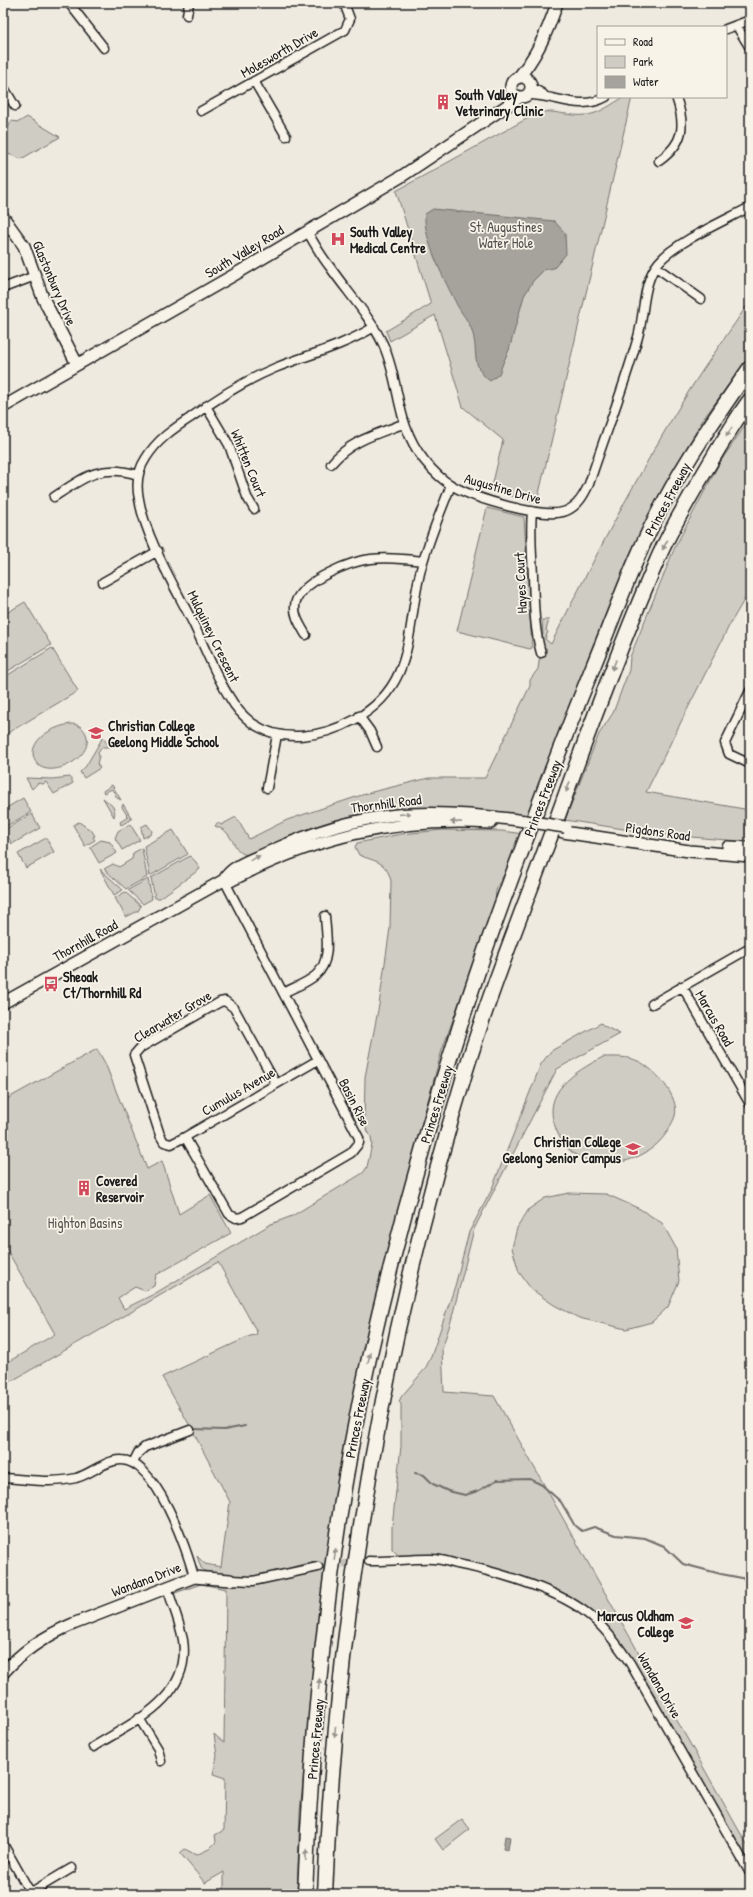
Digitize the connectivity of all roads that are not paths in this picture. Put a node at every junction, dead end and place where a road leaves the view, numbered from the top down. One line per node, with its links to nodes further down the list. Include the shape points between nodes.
1 (69, 3): 9 (street)
2 (189, 3): 5 (street)
3 (344, 3): 11 (street, Molesworth Drive, via 350,19 345,30)
4 (557, 3): 10 (street, South Valley Road, via 543,42)
5 (187, 15)
6 (743, 22): 7 (street); 8 (street)
7 (727, 29)
8 (750, 47)
9 (104, 48)
10 (534, 57): 13 (street, South Valley Road); 13 (street, South Valley Road, via 513,82)
11 (254, 81): 17 (street, Molesworth Drive); 18 (street)
12 (3, 86): 16 (street)
13 (524, 90): 14 (street, via 578,104 588,104); 22 (street, South Valley Road, via 507,102 497,114 402,176)
14 (603, 98)
15 (676, 98): 19 (street, via 682,119 682,132 680,139)
16 (15, 106)
17 (201, 112)
18 (286, 136)
19 (659, 161)
20 (750, 207): 23 (street, Augustine Drive, via 684,243 665,256)
21 (3, 217): 24 (street, Glastonbury Drive, via 24,246)
22 (307, 231): 27 (street, Augustine Drive); 28 (street, South Valley Road)
23 (656, 267): 26 (street); 39 (street, Augustine Drive, via 649,280 638,336 585,494 577,504 566,511 548,514)
24 (35, 276): 25 (street); 28 (street, Glastonbury Drive, via 52,319)
25 (3, 288)
26 (701, 299)
27 (374, 327): 31 (street, Mulquiney Crescent, via 342,344 255,377); 33 (street, Augustine Drive, via 389,359)
28 (77, 364): 32 (street, South Valley Road)
29 (750, 368): 82 (highway, Princes Freeway, one-way to 29, via 314,1734 339,1523 368,1361 389,1271 426,1137 474,981 501,905 546,784 641,549 686,463)
30 (750, 400): 83 (highway, Princes Freeway, one-way to 83, via 703,474 661,553 626,636 495,983 447,1132 420,1231 389,1368 361,1524 338,1700 327,1832)
31 (206, 406): 35 (street, Mulquiney Crescent, via 153,447); 38 (street, Whitten Court, via 229,445 247,497)
32 (3, 407)
33 (403, 424): 34 (street, via 353,444 339,454); 36 (street, Augustine Drive, via 423,459)
34 (331, 464)
35 (138, 475): 37 (street, via 110,470 96,473); 40 (street, Mulquiney Crescent, via 141,510)
36 (451, 485): 39 (street, Augustine Drive, via 462,491); 41 (street, Mulquiney Crescent)
37 (54, 497)
38 (254, 509)
39 (532, 511): 44 (street, Hayes Court, via 530,528 534,595)
40 (158, 551): 42 (street); 47 (street, Mulquiney Crescent, via 230,699 251,722)
41 (423, 561): 43 (street, via 371,559 353,563 323,576 306,589 296,601 298,622); 46 (street, Mulquiney Crescent, via 407,654 400,671 379,700)
42 (103, 582)
43 (306, 635)
44 (541, 653)
45 (750, 691): 49 (street, via 725,743 729,754)
46 (359, 716): 47 (street, Mulquiney Crescent, via 320,733); 48 (street)
47 (276, 735): 50 (street)
48 (377, 747)
49 (750, 764)
50 (267, 788)
51 (564, 829): 52 (street, Pigdons Road); 53 (street, Pigdons Road, via 689,850); 54 (street, Thornhill Road, via 474,822 439,822 372,829 291,852 230,881)
52 (750, 848)
53 (750, 856)
54 (224, 880): 58 (street, Basin Rise); 59 (street, Thornhill Road)
55 (325, 916): 58 (street, via 327,951 324,963 315,976)
56 (750, 948): 57 (street)
57 (682, 986): 60 (street); 63 (street, Marcus Road)
58 (283, 994): 61 (street, Basin Rise)
59 (3, 1003)
60 (652, 1004)
61 (318, 1060): 62 (street, Cumulus Avenue); 64 (street, Basin Rise, via 359,1138 357,1147 351,1153 242,1217 236,1218 228,1214)
62 (276, 1084): 64 (street, Cumulus Avenue); 65 (street, Clearwater Grove, via 231,1004 225,1001 140,1048 134,1055 160,1135 164,1142)
63 (750, 1104)
64 (185, 1137): 65 (street, Cumulus Avenue)
65 (171, 1144)
66 (190, 1430): 67 (street, via 145,1447 138,1453)
67 (133, 1464): 68 (street, via 122,1460 113,1461 84,1475 62,1481); 71 (street, via 144,1473 171,1512)
68 (3, 1478)
69 (369, 1561): 80 (street, Wandana Drive, via 433,1559 482,1569 556,1595 596,1620 613,1638 630,1663)
70 (318, 1567): 72 (street, Wandana Drive, via 253,1581)
71 (194, 1577): 72 (street, Wandana Drive); 73 (street, Wandana Drive)
72 (230, 1580)
73 (167, 1587): 74 (street, Wandana Drive, via 57,1631 14,1660); 75 (street, via 183,1638 181,1670 176,1684 167,1696)
74 (3, 1672)
75 (139, 1718): 76 (street); 77 (street, via 158,1749)
76 (93, 1747)
77 (161, 1761)
78 (3, 1844): 81 (street)
79 (72, 1868): 81 (street)
80 (750, 1873)
81 (29, 1893)
82 (305, 1894)
83 (325, 1894)

